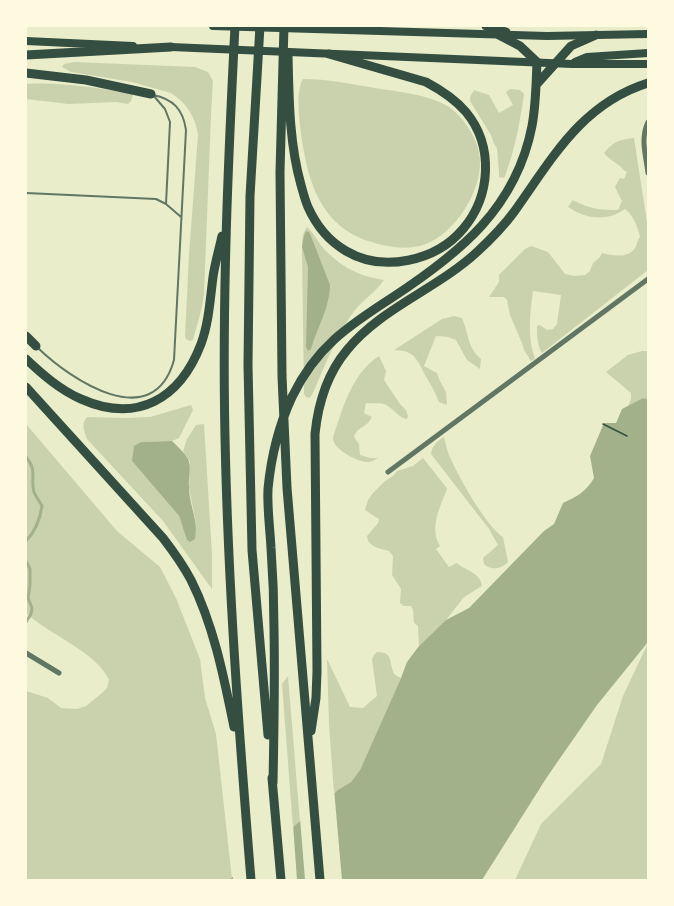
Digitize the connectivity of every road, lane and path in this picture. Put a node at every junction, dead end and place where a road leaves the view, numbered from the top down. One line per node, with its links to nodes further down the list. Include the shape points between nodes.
1 (213, 26): 7 (main road)
2 (235, 26): 28 (highway)
3 (261, 26): 41 (highway, via 250,196 248,365 252,550)
4 (286, 26): 13 (highway, via 291,142 305,200 314,219 333,241 371,260 410,261 438,249 471,219 484,186 486,160 473,122 453,99 426,82); 39 (highway, via 280,172 282,376 287,488)
5 (486, 26): 8 (highway)
6 (648, 34): 9 (main road)
7 (499, 35): 8 (main road); 15 (highway, via 520,46)
8 (514, 35): 9 (main road)
9 (596, 35): 16 (highway, via 577,43)
10 (26, 41): 11 (main road)
11 (171, 47): 13 (main road); 14 (highway)
12 (648, 53): 17 (main road, via 587,57)
13 (329, 54): 15 (main road)
14 (26, 55)
15 (537, 62): 16 (main road); 21 (highway)
16 (555, 63): 17 (main road); 21 (highway)
17 (572, 64): 18 (main road)
18 (648, 64)
19 (26, 73): 22 (highway, via 86,80)
20 (648, 83): 39 (highway, via 612,99 582,122 497,232 455,270 357,338 332,373 319,407 315,434 318,671)
21 (536, 85): 41 (highway, via 526,147 496,208 449,257 340,333 308,368 282,421 268,490 274,628)
22 (151, 94): 26 (lane, via 159,100 170,122); 27 (lane, via 171,102 184,117)
23 (648, 122): 24 (street, via 643,143)
24 (648, 173)
25 (26, 193): 26 (lane, via 156,200)
26 (166, 204): 27 (lane)
27 (181, 217): 31 (lane, via 174,360 156,389 128,398 108,394 65,372)
28 (226, 217): 32 (highway, via 201,343 185,375 161,398 123,410 95,405 66,391); 40 (highway, via 225,438)
29 (648, 279): 36 (street)
30 (26, 336): 31 (highway)
31 (36, 346)
32 (26, 360)
33 (26, 387): 40 (highway, via 163,537 185,570 220,661)
34 (603, 424): 35 (path)
35 (627, 436)
36 (388, 472)
37 (26, 653): 38 (street)
38 (59, 672)
39 (309, 745): 44 (highway)
40 (241, 759): 42 (highway)
41 (273, 783): 43 (highway)
42 (251, 880)
43 (281, 880)
44 (320, 880)

